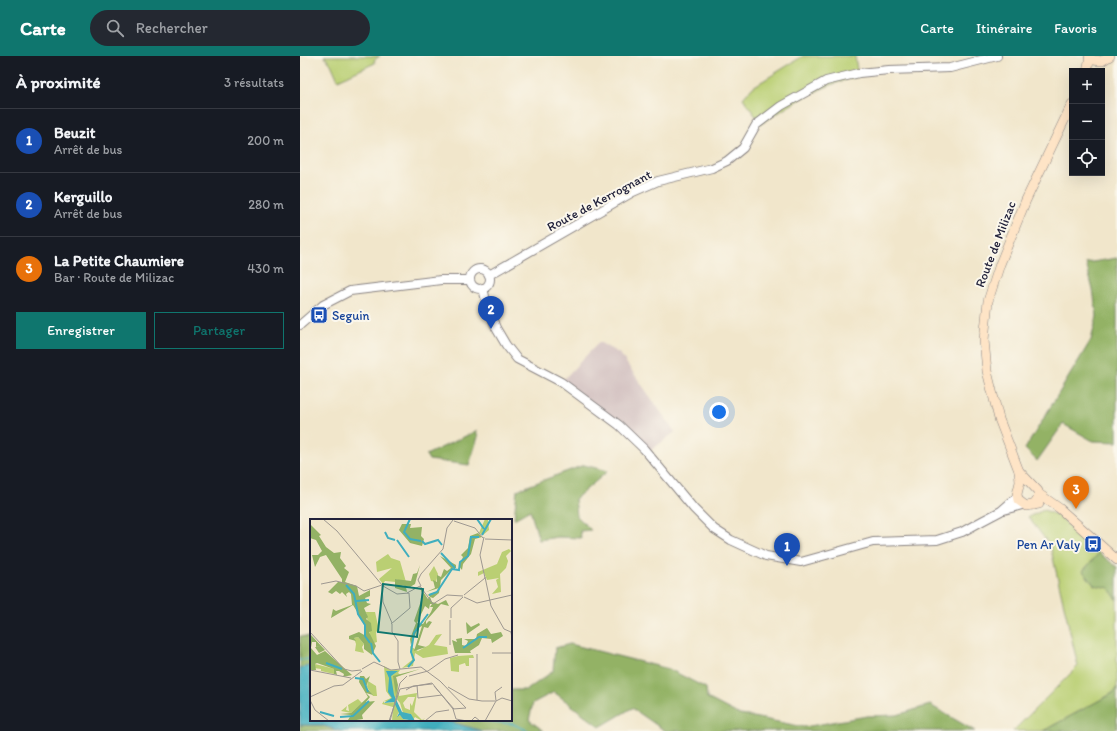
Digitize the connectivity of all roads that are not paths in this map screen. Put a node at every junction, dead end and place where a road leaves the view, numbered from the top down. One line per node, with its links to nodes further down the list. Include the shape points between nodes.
1 (997, 56): 8 (street, Route de Kerrognant, via 950,68 889,70 837,77 826,81 781,106 756,124 743,148 727,161 712,168 658,181 634,192)
2 (1110, 56): 4 (main road, via 1107,60)
3 (1090, 57): 4 (main road); 5 (main road)
4 (1100, 61): 6 (main road)
5 (1088, 68)
6 (1094, 68)
7 (1069, 110): 12 (main road, Route de Milizac, via 1026,200 988,301 984,340 987,371 999,419)
8 (489, 275): 9 (street, via 486,271 477,269 470,275); 10 (street, via 489,283)
9 (470, 280): 10 (street, via 476,288); 11 (street, via 441,280 350,291 323,305)
10 (483, 288): 15 (street, via 496,328 517,359 561,382 619,424 714,529 766,556 801,562 873,542 937,540 962,532 1001,511)
11 (300, 325)
12 (1020, 471): 13 (main road, Route de Milizac); 15 (main road, Route de Milizac)
13 (1032, 485): 14 (main road, Route de Milizac); 15 (main road, via 1025,485)
14 (1039, 494): 16 (main road); 17 (main road)
15 (1019, 497): 16 (main road)
16 (1034, 505): 17 (main road)
17 (1059, 508): 18 (main road)
18 (1117, 560)

